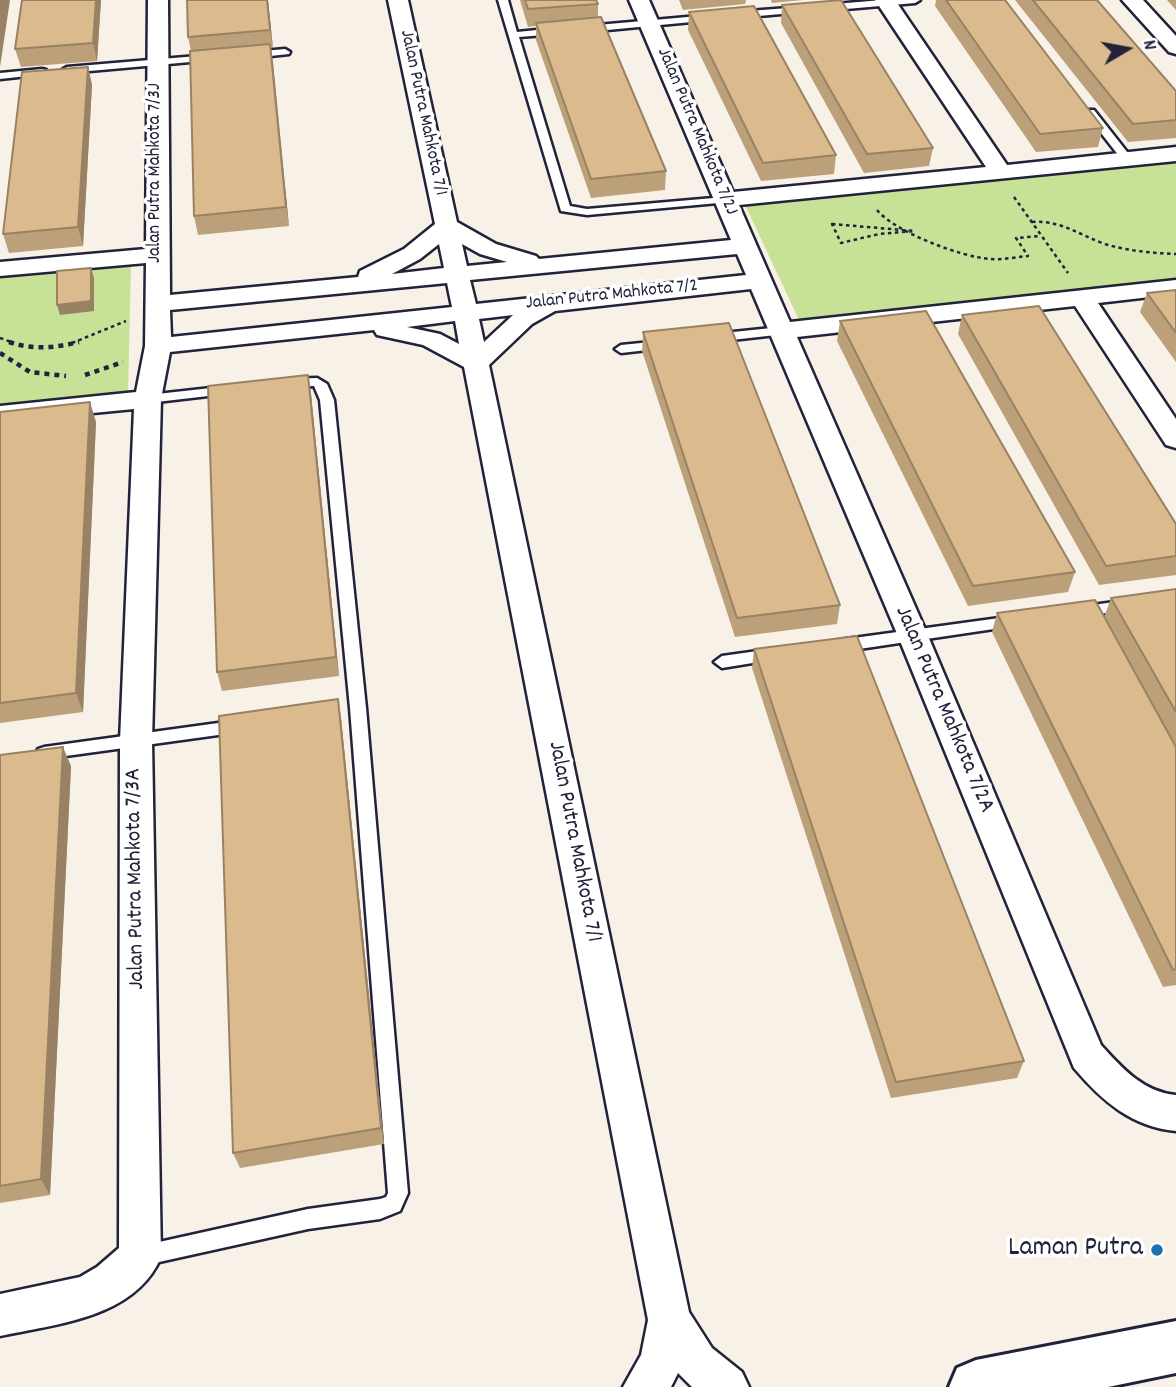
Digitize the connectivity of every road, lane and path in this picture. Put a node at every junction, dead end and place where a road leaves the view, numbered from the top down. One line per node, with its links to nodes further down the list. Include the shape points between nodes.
1 (158, 0): 18 (street, Jalan Putra Mahkota 7/3J)
2 (398, 0): 28 (street, Jalan Putra Mahkota 7/1)
3 (503, 0): 13 (lane)
4 (639, 0): 10 (street, Jalan Putra Mahkota 7/2J)
5 (915, 0): 7 (lane)
6 (1132, 0): 14 (street)
7 (886, 1): 8 (lane); 23 (street)
8 (728, 16)
9 (715, 17): 10 (lane)
10 (649, 23): 11 (lane); 25 (street, Jalan Putra Mahkota 7/2J)
11 (581, 29)
12 (568, 30): 13 (lane)
13 (513, 35): 25 (lane, via 565,209 587,212)
14 (1176, 48)
15 (285, 52): 16 (lane)
16 (246, 55)
17 (220, 57): 18 (lane)
18 (156, 63): 19 (lane); 32 (street, Jalan Putra Mahkota 7/3J)
19 (0, 76)
20 (1085, 106): 22 (lane)
21 (1176, 154): 22 (street)
22 (1127, 159): 23 (street)
23 (1000, 171): 25 (street)
24 (1011, 192): 27 (path)
25 (725, 200): 34 (street, Jalan Putra Mahkota 7/2J)
26 (871, 202): 29 (path, via 885,220)
27 (1032, 222): 30 (path); 31 (path, via 1054,221 1123,249)
28 (447, 226): 33 (street, Jalan Putra Mahkota 7/2, via 504,255); 36 (street, Jalan Putra Mahkota 7/1); 37 (street, Jalan Putra Mahkota 7/1, via 388,268)
29 (915, 231): 29 (path, via 841,243 832,224); 30 (path, via 954,252 991,259 1027,256 1016,238)
30 (1041, 236): 39 (path)
31 (1176, 254)
32 (156, 255): 35 (street); 41 (street, Jalan Putra Mahkota 7/3J)
33 (555, 264): 34 (street, Jalan Putra Mahkota 7/2); 36 (street, Jalan Putra Mahkota 7/2)
34 (753, 264): 40 (street, Jalan Putra Mahkota 7/2); 44 (street, Jalan Putra Mahkota 7/2A)
35 (0, 269)
36 (457, 275): 37 (street, Jalan Putra Mahkota 7/2); 42 (street, Jalan Putra Mahkota 7/1)
37 (344, 286): 41 (street, Jalan Putra Mahkota 7/2)
38 (1176, 287): 39 (street)
39 (1077, 288): 44 (street); 58 (street)
40 (570, 299): 42 (street, Jalan Putra Mahkota 7/2); 51 (street, via 532,313)
41 (158, 304): 45 (path, via 88,340 60,347 14,344); 48 (street, Jalan Putra Mahkota 7/3J)
42 (465, 312): 43 (street, Jalan Putra Mahkota 7/2); 51 (street, Jalan Putra Mahkota 7/1)
43 (346, 325): 48 (street); 51 (street, via 432,340)
44 (781, 331): 46 (lane); 62 (street, Jalan Putra Mahkota 7/2A)
45 (0, 338)
46 (701, 340)
47 (675, 343): 49 (lane)
48 (158, 346): 53 (path); 56 (street, Jalan Putra Mahkota 7/3A)
49 (621, 349)
50 (0, 353): 52 (path, via 32,374)
51 (476, 363): 72 (street, Jalan Putra Mahkota 7/1)
52 (69, 376)
53 (82, 376)
54 (269, 386): 70 (lane, via 317,382 327,400 351,709 398,1193 393,1204 380,1209 308,1219)
55 (242, 388): 56 (lane)
56 (148, 399): 57 (street); 67 (street, Jalan Putra Mahkota 7/3A)
57 (0, 414)
58 (1176, 439)
59 (1148, 602): 60 (lane)
60 (1065, 614)
61 (1024, 620): 62 (lane)
62 (913, 636): 63 (lane); 69 (street, Jalan Putra Mahkota 7/2A, via 1087,1055 1107,1080 1132,1099 1162,1113)
63 (818, 649)
64 (790, 652): 65 (lane)
65 (722, 662)
66 (253, 724): 67 (lane)
67 (136, 741): 68 (lane); 70 (street, Jalan Putra Mahkota 7/3A)
68 (27, 755)
69 (1176, 1113)
70 (140, 1256): 71 (street, via 112,1282 86,1297)
71 (0, 1315)
72 (669, 1321): 74 (street, Jalan Putra Mahkota 7/1, via 661,1363); 75 (street, Jalan Putra Mahkota 7/1, via 697,1363)
73 (1176, 1347): 76 (street)
74 (645, 1387)
75 (727, 1387)
76 (976, 1387)

